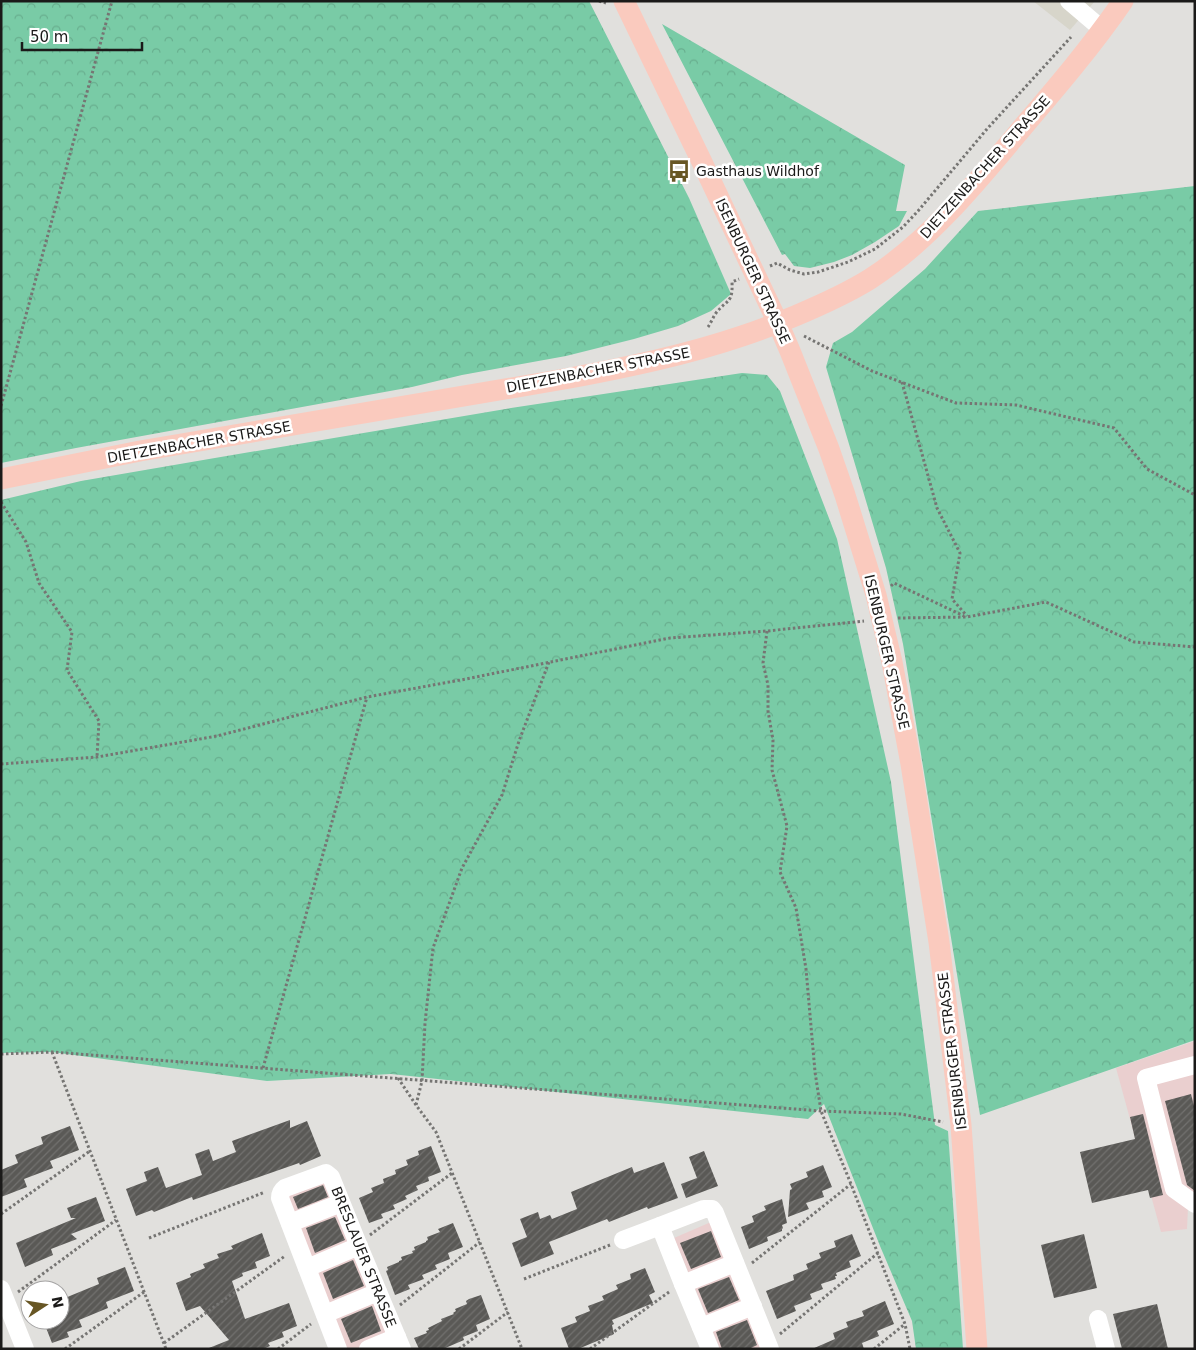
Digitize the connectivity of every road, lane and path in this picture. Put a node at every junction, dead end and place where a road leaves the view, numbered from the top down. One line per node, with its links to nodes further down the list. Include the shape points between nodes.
1 (112, 1): 11 (path)
2 (624, 1): 6 (main road, ISENBURGER STRASSE)
3 (1069, 1): 5 (street)
4 (1123, 1): 5 (main road, DIETZENBACHER STRASSE)
5 (1096, 24): 6 (path, via 987,129 903,228 875,249 818,272 804,274 776,264); 7 (main road, DIETZENBACHER STRASSE, via 987,168 908,251 848,292)
6 (754, 273): 7 (main road, ISENBURGER STRASSE); 9 (path, via 732,282 730,300 715,314)
7 (778, 323): 9 (main road, DIETZENBACHER STRASSE); 15 (main road, ISENBURGER STRASSE, via 829,448)
8 (803, 336): 10 (path, via 872,371)
9 (690, 352): 12 (main road, DIETZENBACHER STRASSE, via 570,378 140,451)
10 (902, 382): 13 (path, via 956,403 1016,405 1114,428 1147,469); 16 (path, via 937,508 960,553 952,599)
11 (1, 406)
12 (1, 478)
13 (1195, 494)
14 (1, 502): 22 (path, via 26,542 40,583 72,632 67,670 99,721)
15 (876, 595): 16 (path, via 894,583); 17 (main road, ISENBURGER STRASSE)
16 (967, 617): 17 (path); 19 (path, via 1046,602 1134,642)
17 (882, 619): 18 (path); 32 (main road, ISENBURGER STRASSE, via 911,764 935,914)
18 (767, 631): 20 (path, via 670,638); 31 (path, via 763,663 773,740 772,770 787,826 780,872 796,908)
19 (1195, 647)
20 (550, 662): 21 (path); 29 (path, via 502,795 462,868 433,948)
21 (367, 697): 22 (path, via 217,736); 27 (path)
22 (97, 757): 23 (path)
23 (1, 764)
24 (52, 1052): 25 (path); 27 (path); 33 (path)
25 (1, 1054)
26 (1195, 1065): 38 (street, via 1146,1078 1174,1189)
27 (263, 1068): 28 (path)
28 (398, 1078): 29 (path); 30 (path)
29 (422, 1081): 30 (path); 31 (path)
30 (416, 1105): 34 (path, via 436,1132)
31 (821, 1111): 32 (path, via 900,1114); 35 (path)
32 (961, 1125): 79 (main road, ISENBURGER STRASSE)
33 (90, 1151): 39 (path); 40 (path)
34 (452, 1173): 45 (path); 46 (path)
35 (851, 1184): 48 (path); 50 (path)
36 (282, 1190): 37 (street, BRESLAUER STRASSE, via 326,1174 331,1177); 41 (street, via 280,1198); 43 (path, via 265,1192)
37 (342, 1203): 41 (street); 46 (street, BRESLAUER STRASSE)
38 (1195, 1204)
39 (1, 1214)
40 (116, 1220): 53 (path); 54 (path)
41 (290, 1224): 47 (street)
42 (660, 1226): 44 (street); 50 (street, via 704,1208 712,1210); 52 (street)
43 (149, 1238)
44 (623, 1240): 51 (path)
45 (480, 1242): 57 (path); 59 (path)
46 (359, 1245): 49 (street); 55 (street, BRESLAUER STRASSE)
47 (299, 1248): 49 (street); 64 (path)
48 (878, 1253): 61 (path); 66 (path)
49 (307, 1268): 58 (street)
50 (738, 1268): 52 (street); 56 (street)
51 (524, 1279)
52 (683, 1284): 63 (street); 75 (path)
53 (3, 1292): 62 (street)
54 (144, 1292): 64 (path); 68 (path)
55 (378, 1292): 58 (street); 59 (street, BRESLAUER STRASSE)
56 (753, 1306): 63 (street); 66 (street)
57 (508, 1312): 73 (path); 74 (path)
58 (325, 1314): 70 (path); 71 (street)
59 (388, 1315): 65 (street, BRESLAUER STRASSE)
60 (1098, 1319): 80 (street)
61 (905, 1324): 77 (path); 78 (path)
62 (8, 1325): 67 (street)
63 (702, 1327): 76 (street)
64 (164, 1343): 69 (path)
65 (400, 1343): 72 (street)
66 (769, 1346)
67 (25, 1349)
68 (65, 1349)
69 (166, 1349)
70 (278, 1349)
71 (338, 1349)
72 (368, 1349)
73 (459, 1349)
74 (522, 1349)
75 (590, 1349)
76 (710, 1349)
77 (874, 1349)
78 (910, 1349)
79 (977, 1349)
80 (1106, 1349)

